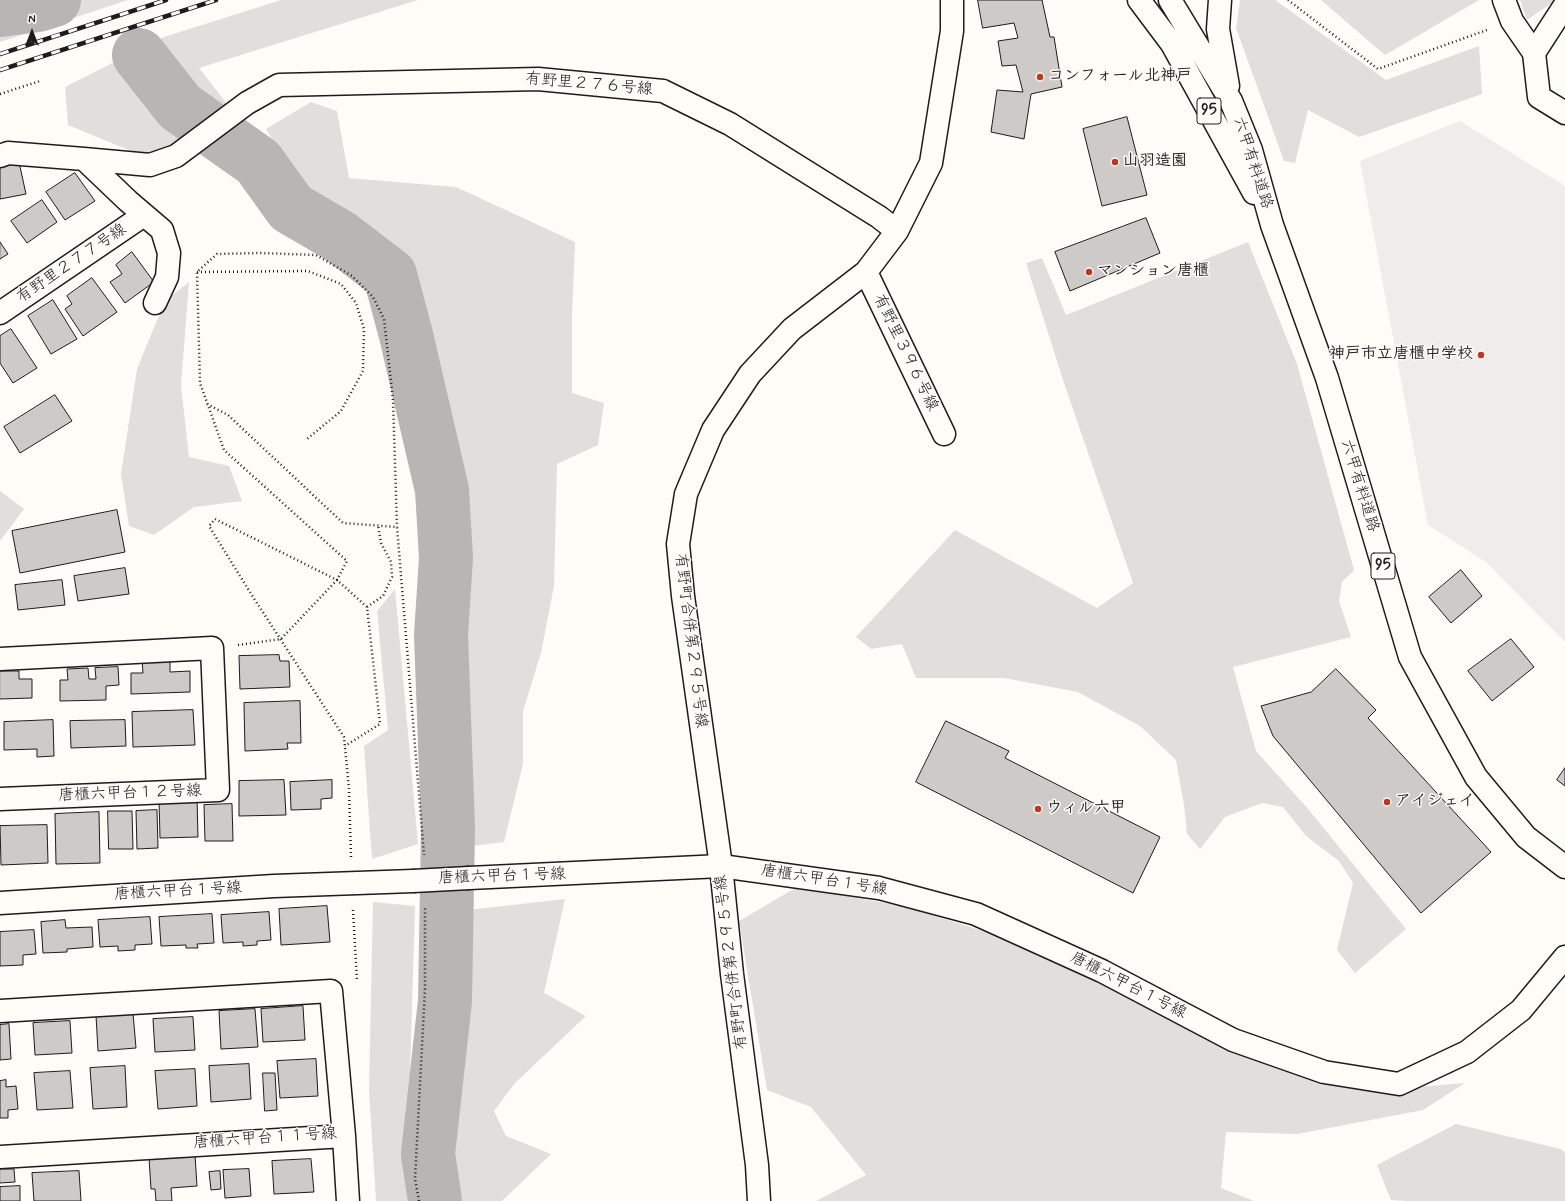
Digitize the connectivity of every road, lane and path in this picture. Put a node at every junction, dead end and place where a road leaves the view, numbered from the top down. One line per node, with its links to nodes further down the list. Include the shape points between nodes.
1 (952, 0): 18 (street, 有野町合併第２９５号線, via 952,31 931,164)
2 (1139, 0): 17 (street, 六甲有料道路 / 95, via 1172,44)
3 (1170, 0): 12 (street, 95)
4 (1220, 0): 12 (street, via 1218,29)
5 (1288, 0): 8 (path, via 1378,69)
6 (1504, 0): 9 (street, via 1512,21)
7 (1565, 4): 9 (street)
8 (1492, 28)
9 (1534, 53): 13 (street, via 1540,97)
10 (40, 81): 11 (path)
11 (0, 94)
12 (1231, 101): 17 (street, 六甲有料道路 / 95, via 1251,150)
13 (1565, 113)
14 (0, 156): 15 (street, 有野里２７６号線, via 8,153)
15 (84, 159): 16 (street); 18 (street, 有野里２７６号線, via 150,165 176,156 247,103 279,85 538,79 663,91 730,124)
16 (144, 215): 19 (street, via 162,230 169,253); 23 (street, 有野里２７７号線)
17 (1272, 225): 38 (street, 六甲有料道路 / 95, via 1327,378 1410,657 1476,776 1526,837)
18 (898, 231): 21 (street, 有野町合併第２９５号線)
19 (168, 262): 20 (path); 22 (street, via 167,277)
20 (197, 272): 24 (path, via 200,384); 26 (path, via 308,271 342,284 356,303 364,329 363,372 342,411); 28 (path, via 217,254 316,255 352,276 373,297 384,319 392,400)
21 (866, 272): 25 (street, 有野里３９６号線); 37 (street, 有野町合併第２９５号線, via 792,329 750,374 713,430 686,494 678,544)
22 (155, 303)
23 (0, 313)
24 (207, 403): 27 (path, via 228,415 343,523); 29 (path, via 224,450 347,560)
25 (944, 434)
26 (307, 439)
27 (378, 525): 28 (path); 30 (path, via 381,543 391,562 392,578 383,596)
28 (398, 527): 36 (path)
29 (337, 580): 30 (path); 31 (path); 31 (path, via 215,519 209,526)
30 (367, 607): 34 (path, via 380,724)
31 (281, 639): 32 (path); 34 (path, via 344,737)
32 (212, 648): 33 (street); 35 (street, 唐櫃六甲台１２号線, via 218,790)
33 (0, 659)
34 (345, 746): 39 (path)
35 (0, 799)
36 (424, 857)
37 (721, 866): 39 (street, 唐櫃六甲台１号線, bridge); 42 (street, 唐櫃六甲台１号線, via 879,888 976,914 1102,971 1233,1040 1324,1072 1399,1084 1467,1052 1520,1010); 48 (street, 有野町合併第２９５号線, via 757,1165)
38 (1565, 867)
39 (352, 883): 40 (street, 唐櫃六甲台１号線)
40 (0, 903)
41 (424, 904): 47 (path, via 425,988 415,1179)
42 (1565, 957)
43 (0, 1011): 44 (street, 唐櫃六甲台１１号線, via 331,991)
44 (344, 1136): 45 (street, 唐櫃六甲台１１号線); 46 (street)
45 (0, 1157)
46 (348, 1201)
47 (419, 1201)
48 (759, 1201)

